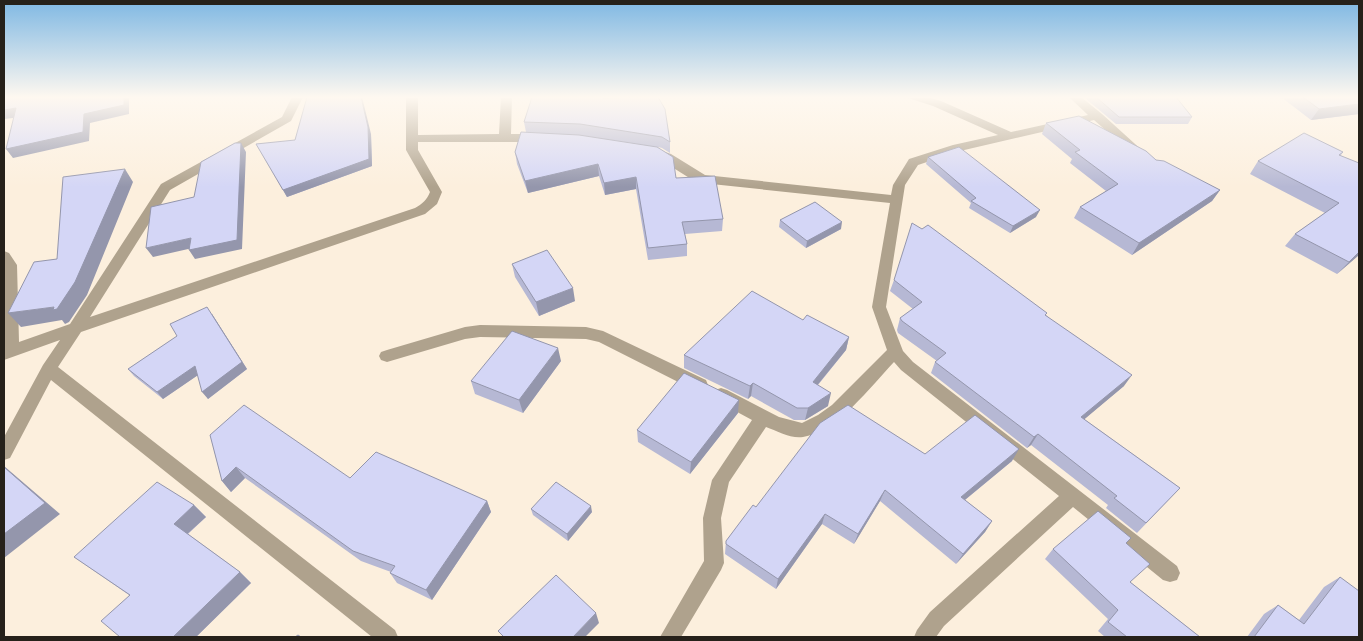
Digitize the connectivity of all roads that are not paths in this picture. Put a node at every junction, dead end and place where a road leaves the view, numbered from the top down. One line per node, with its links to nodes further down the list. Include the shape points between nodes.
1 (273, 127): 15 (street, via 165,188)
2 (411, 127): 9 (street)
3 (506, 127): 8 (street)
4 (990, 127): 7 (street)
5 (1049, 127): 7 (street)
6 (1110, 127): 12 (street)
7 (1009, 136): 13 (street, via 913,162 899,185)
8 (505, 137): 9 (street); 10 (street)
9 (411, 139): 15 (street, via 412,150 436,192 435,198 420,211)
10 (552, 139)
11 (645, 151): 13 (street, via 662,154 702,179)
12 (1148, 161)
13 (896, 200): 16 (street, via 880,312)
14 (4, 256): 17 (street, via 10,265)
15 (75, 328): 17 (street); 19 (street)
16 (893, 346): 20 (street, via 829,418 816,427 801,431); 22 (street, via 907,366)
17 (8, 353)
18 (387, 356): 20 (street, via 480,331 586,333 603,338)
19 (49, 369): 21 (street); 24 (street)
20 (764, 416): 25 (street, via 721,480 712,518 714,563)
21 (4, 453)
22 (1072, 496): 23 (street); 26 (street, via 937,619)
23 (1170, 573)
24 (388, 637)
25 (670, 637)
26 (924, 637)

